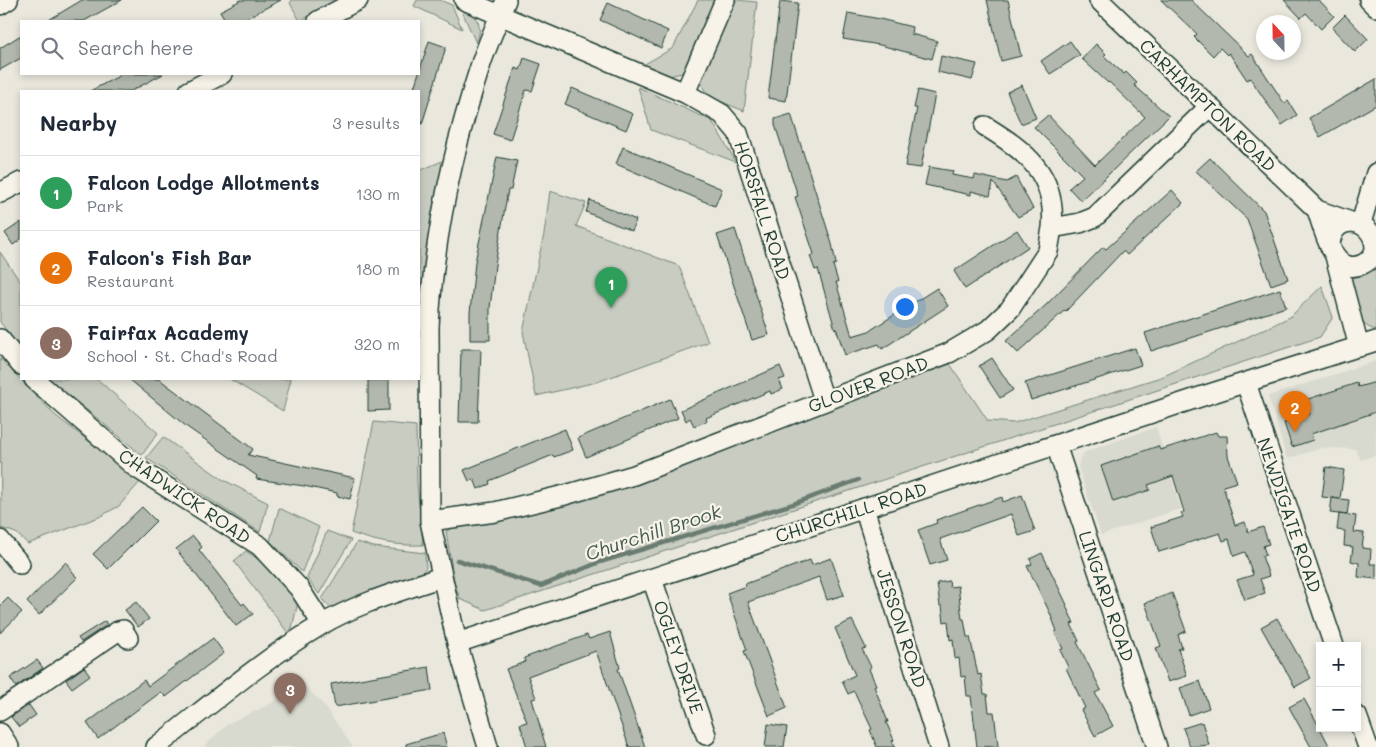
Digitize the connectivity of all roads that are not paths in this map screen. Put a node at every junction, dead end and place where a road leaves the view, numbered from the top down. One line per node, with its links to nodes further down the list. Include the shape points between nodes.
1 (8, 0): 7 (street)
2 (358, 0): 10 (street)
3 (464, 0): 8 (street)
4 (725, 0): 13 (street)
5 (1099, 0): 14 (street, CARHAMPTON ROAD)
6 (1370, 0): 9 (street)
7 (0, 5)
8 (504, 7): 13 (street, HORSFALL ROAD); 32 (street, via 480,67 456,155 432,288 429,327)
9 (1376, 7)
10 (320, 20)
11 (220, 75): 12 (street)
12 (191, 90)
13 (685, 93): 29 (street, HORSFALL ROAD, via 722,114 738,133)
14 (1210, 106): 19 (street, CARHAMPTON ROAD); 21 (street, via 1095,217)
15 (985, 126): 21 (street, GLOVER ROAD, via 1014,144 1039,168 1054,211)
16 (1376, 173): 20 (street)
17 (20, 183): 18 (street)
18 (0, 193)
19 (1316, 210): 20 (street, CARHAMPTON ROAD); 23 (street, CARHAMPTON ROAD)
20 (1356, 223): 22 (street, via 1370,229); 23 (street, via 1342,225 1335,230)
21 (1052, 228): 29 (street, GLOVER ROAD, via 1048,251 1026,287 1010,309 988,330 949,353)
22 (1375, 239): 23 (street, via 1374,251 1364,264 1348,266)
23 (1332, 251): 25 (street, CARHAMPTON ROAD)
24 (0, 339): 26 (street)
25 (1368, 344): 28 (street, CHURCHILL ROAD)
26 (20, 364)
27 (35, 380): 37 (street, CHADWICK ROAD, via 135,467 260,546 299,588)
28 (1246, 383): 30 (street, CHURCHILL ROAD); 39 (street, NEWDIGATE ROAD)
29 (824, 400): 32 (street, GLOVER ROAD, via 706,449 566,496 495,512)
30 (1056, 445): 31 (street, CHURCHILL ROAD); 49 (street, LINGARD ROAD)
31 (864, 508): 36 (street, CHURCHILL ROAD); 48 (street, JESSON ROAD)
32 (430, 521): 35 (street)
33 (0, 540): 34 (street)
34 (10, 561)
35 (441, 577): 37 (street, via 379,598); 40 (street)
36 (652, 579): 40 (street, CHURCHILL ROAD); 44 (street, OGLEY DRIVE)
37 (322, 624): 46 (street, via 268,659)
38 (128, 638): 41 (street, via 122,630 118,631)
39 (1333, 642)
40 (457, 643): 47 (street)
41 (0, 711)
42 (1361, 727): 50 (street)
43 (0, 733): 45 (street)
44 (706, 735)
45 (9, 747)
46 (156, 747)
47 (488, 747)
48 (940, 747)
49 (1157, 747)
50 (1368, 747)

